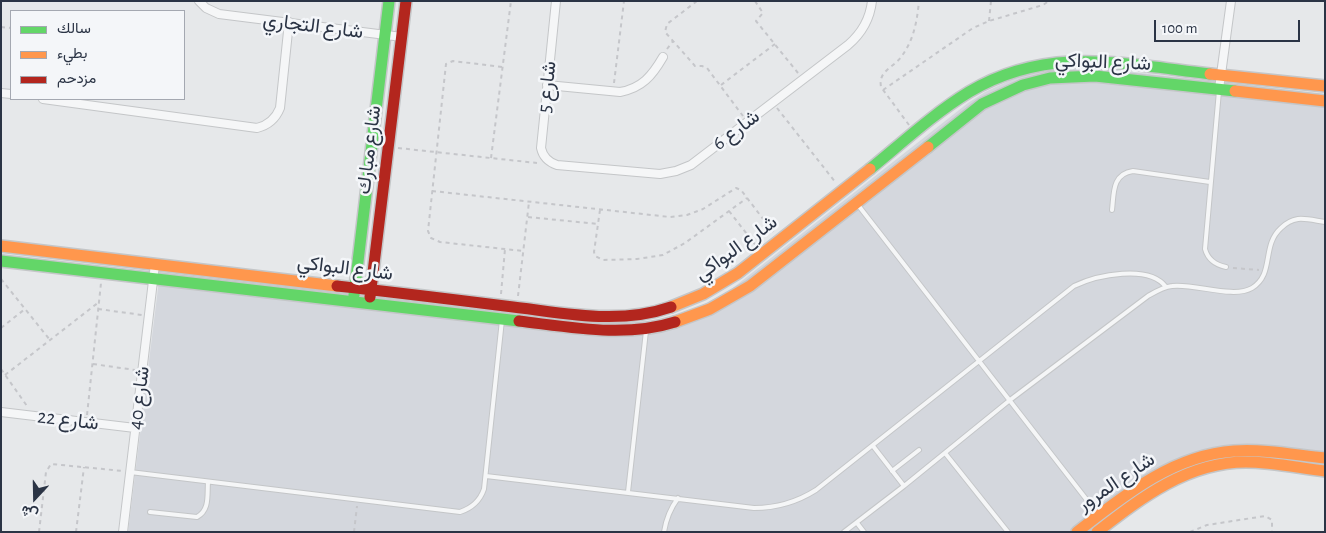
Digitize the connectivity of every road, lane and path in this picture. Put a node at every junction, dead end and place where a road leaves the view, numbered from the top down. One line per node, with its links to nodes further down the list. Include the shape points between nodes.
1 (199, 1): 15 (street, شارع التجاري, via 219,14)
2 (389, 1): 16 (street, شارع مبارك)
3 (406, 1): 17 (street, شارع مبارك)
4 (511, 1): 20 (path)
5 (556, 1): 23 (street, شارع 5)
6 (624, 1): 28 (path)
7 (697, 1): 24 (path, via 667,24 665,30 693,65 707,68)
8 (754, 1): 18 (path, via 763,13 756,21)
9 (872, 1): 22 (street, شارع 6, via 867,20 854,39)
10 (919, 1): 27 (path, via 910,42 897,63 883,73 880,80)
11 (991, 1): 14 (path)
12 (1049, 1): 14 (path)
13 (1231, 1): 21 (street)
14 (989, 21): 27 (path, via 966,32)
15 (289, 22): 16 (street, شارع التجاري); 29 (street, via 280,108 275,117 257,128)
16 (385, 35): 17 (street, شارع التجاري); 64 (street, شارع مبارك)
17 (402, 36): 34 (street, شارع مبارك)
18 (775, 44): 22 (path); 24 (path)
19 (663, 58): 28 (street, via 643,83 626,91)
20 (502, 67): 35 (path, via 453,61 446,64); 36 (path)
21 (1221, 74): 25 (street, شارع البواكي); 26 (street); 33 (street, شارع البواكي, via 1094,61 1045,63 1014,71 984,84)
22 (803, 79): 31 (street, شارع 6)
23 (547, 85): 28 (street); 38 (street, شارع 5, via 541,148 545,158)
24 (720, 86): 32 (path)
25 (1325, 86)
26 (1219, 88): 30 (street, شارع البواكي); 39 (lane); 44 (street, شارع البواكي, via 1095,76 1036,80 982,104)
27 (883, 90): 33 (path)
28 (613, 91)
29 (50, 100)
30 (1325, 101)
31 (772, 102): 32 (street, شارع 6); 40 (path)
32 (747, 122): 38 (street, شارع 6, via 690,165 668,173)
33 (915, 133): 40 (street, شارع البواكي)
34 (388, 147): 35 (path); 65 (street, شارع مبارك)
35 (436, 152): 36 (path); 41 (path)
36 (491, 158): 37 (path)
37 (538, 163)
38 (557, 165)
39 (1210, 182): 46 (lane, via 1128,171 1117,180); 58 (lane, via 1205,249 1212,262)
40 (842, 190): 51 (street, شارع البواكي)
41 (432, 191): 43 (path); 53 (path, via 428,231 434,240)
42 (747, 198): 45 (path, via 739,189 733,189 703,209 670,217); 47 (path); 51 (path)
43 (529, 202): 45 (path); 48 (path)
44 (856, 203): 76 (street, شارع البواكي, via 729,300 706,312); 78 (lane)
45 (600, 210): 50 (path)
46 (1112, 210)
47 (729, 211): 50 (path, via 678,248 646,258 597,258 594,252); 55 (path)
48 (528, 216): 50 (path); 54 (path)
49 (1325, 222): 59 (lane, via 1298,219 1284,225 1269,246)
50 (598, 224)
51 (779, 240): 55 (street, شارع البواكي)
52 (1, 246): 57 (street, شارع البواكي)
53 (505, 249): 54 (path); 69 (path)
54 (523, 252): 70 (path)
55 (762, 254): 70 (street, شارع البواكي, via 713,290 656,312 587,317)
56 (1, 261): 60 (street, شارع البواكي)
57 (155, 264): 62 (street, شارع 40); 64 (street, شارع البواكي)
58 (1226, 267): 59 (path)
59 (1266, 270): 63 (lane, via 1256,285 1240,292 1177,285)
60 (102, 273): 62 (street, شارع البواكي); 66 (path)
61 (1, 279): 71 (path)
62 (154, 279): 67 (street, شارع البواكي); 73 (street, شارع 40)
63 (1166, 287): 78 (lane, via 1146,275 1111,274 1083,281); 83 (lane, via 1148,296)
64 (354, 288): 65 (street, شارع البواكي); 67 (street, شارع مبارك)
65 (370, 290): 68 (street, شارع مبارك); 69 (street, شارع البواكي)
66 (99, 302): 72 (path); 77 (path)
67 (353, 302): 68 (street, شارع البواكي)
68 (369, 304): 74 (street, شارع البواكي)
69 (500, 305): 70 (street, شارع البواكي)
70 (517, 307)
71 (25, 309): 75 (path); 77 (path)
72 (98, 309): 73 (path); 79 (path)
73 (149, 316): 81 (street, شارع 40)
74 (502, 320): 76 (street, شارع البواكي, via 610,331); 96 (lane)
75 (1, 328)
76 (646, 329): 99 (lane)
77 (50, 340): 82 (path)
78 (980, 360): 83 (lane); 88 (lane)
79 (92, 364): 81 (path); 86 (path)
80 (1, 370): 82 (path)
81 (142, 370): 87 (street, شارع 40)
82 (5, 375): 85 (path)
83 (1010, 400): 90 (lane); 103 (lane)
84 (1, 412): 85 (street, شارع 22)
85 (34, 416): 86 (street, شارع 22)
86 (87, 422): 87 (street, شارع 22)
87 (136, 428): 95 (street, شارع 40)
88 (873, 446): 93 (lane); 100 (lane, via 816,490 787,504 754,508)
89 (918, 450): 93 (lane)
90 (945, 453): 98 (lane); 113 (lane)
91 (1325, 458): 103 (street, شارع المرور, via 1260,451 1222,452 1174,466 1150,478)
92 (84, 467): 95 (path); 106 (path, via 53,463 49,466); 107 (path)
93 (892, 471): 98 (lane)
94 (1325, 471): 105 (street, شارع المرور, via 1260,463 1213,466 1157,488)
95 (130, 472): 97 (lane); 108 (street, شارع 40)
96 (486, 476): 99 (lane); 101 (lane, via 479,500 460,512)
97 (208, 482): 101 (lane); 102 (lane, via 206,507 197,517)
98 (904, 486): 104 (lane)
99 (628, 492): 100 (lane)
100 (678, 498): 110 (lane, via 666,520)
101 (358, 499): 109 (path)
102 (150, 512)
103 (1098, 515): 105 (street); 114 (street, شارع المرور)
104 (857, 523): 111 (lane); 112 (lane)
105 (1102, 528)
106 (39, 532)
107 (76, 532)
108 (123, 532)
109 (354, 532)
110 (664, 532)
111 (844, 532)
112 (864, 532)
113 (1008, 532)
114 (1077, 532)
115 (1190, 532): 116 (path, via 1207,525 1266,516 1272,520)
116 (1272, 532)

